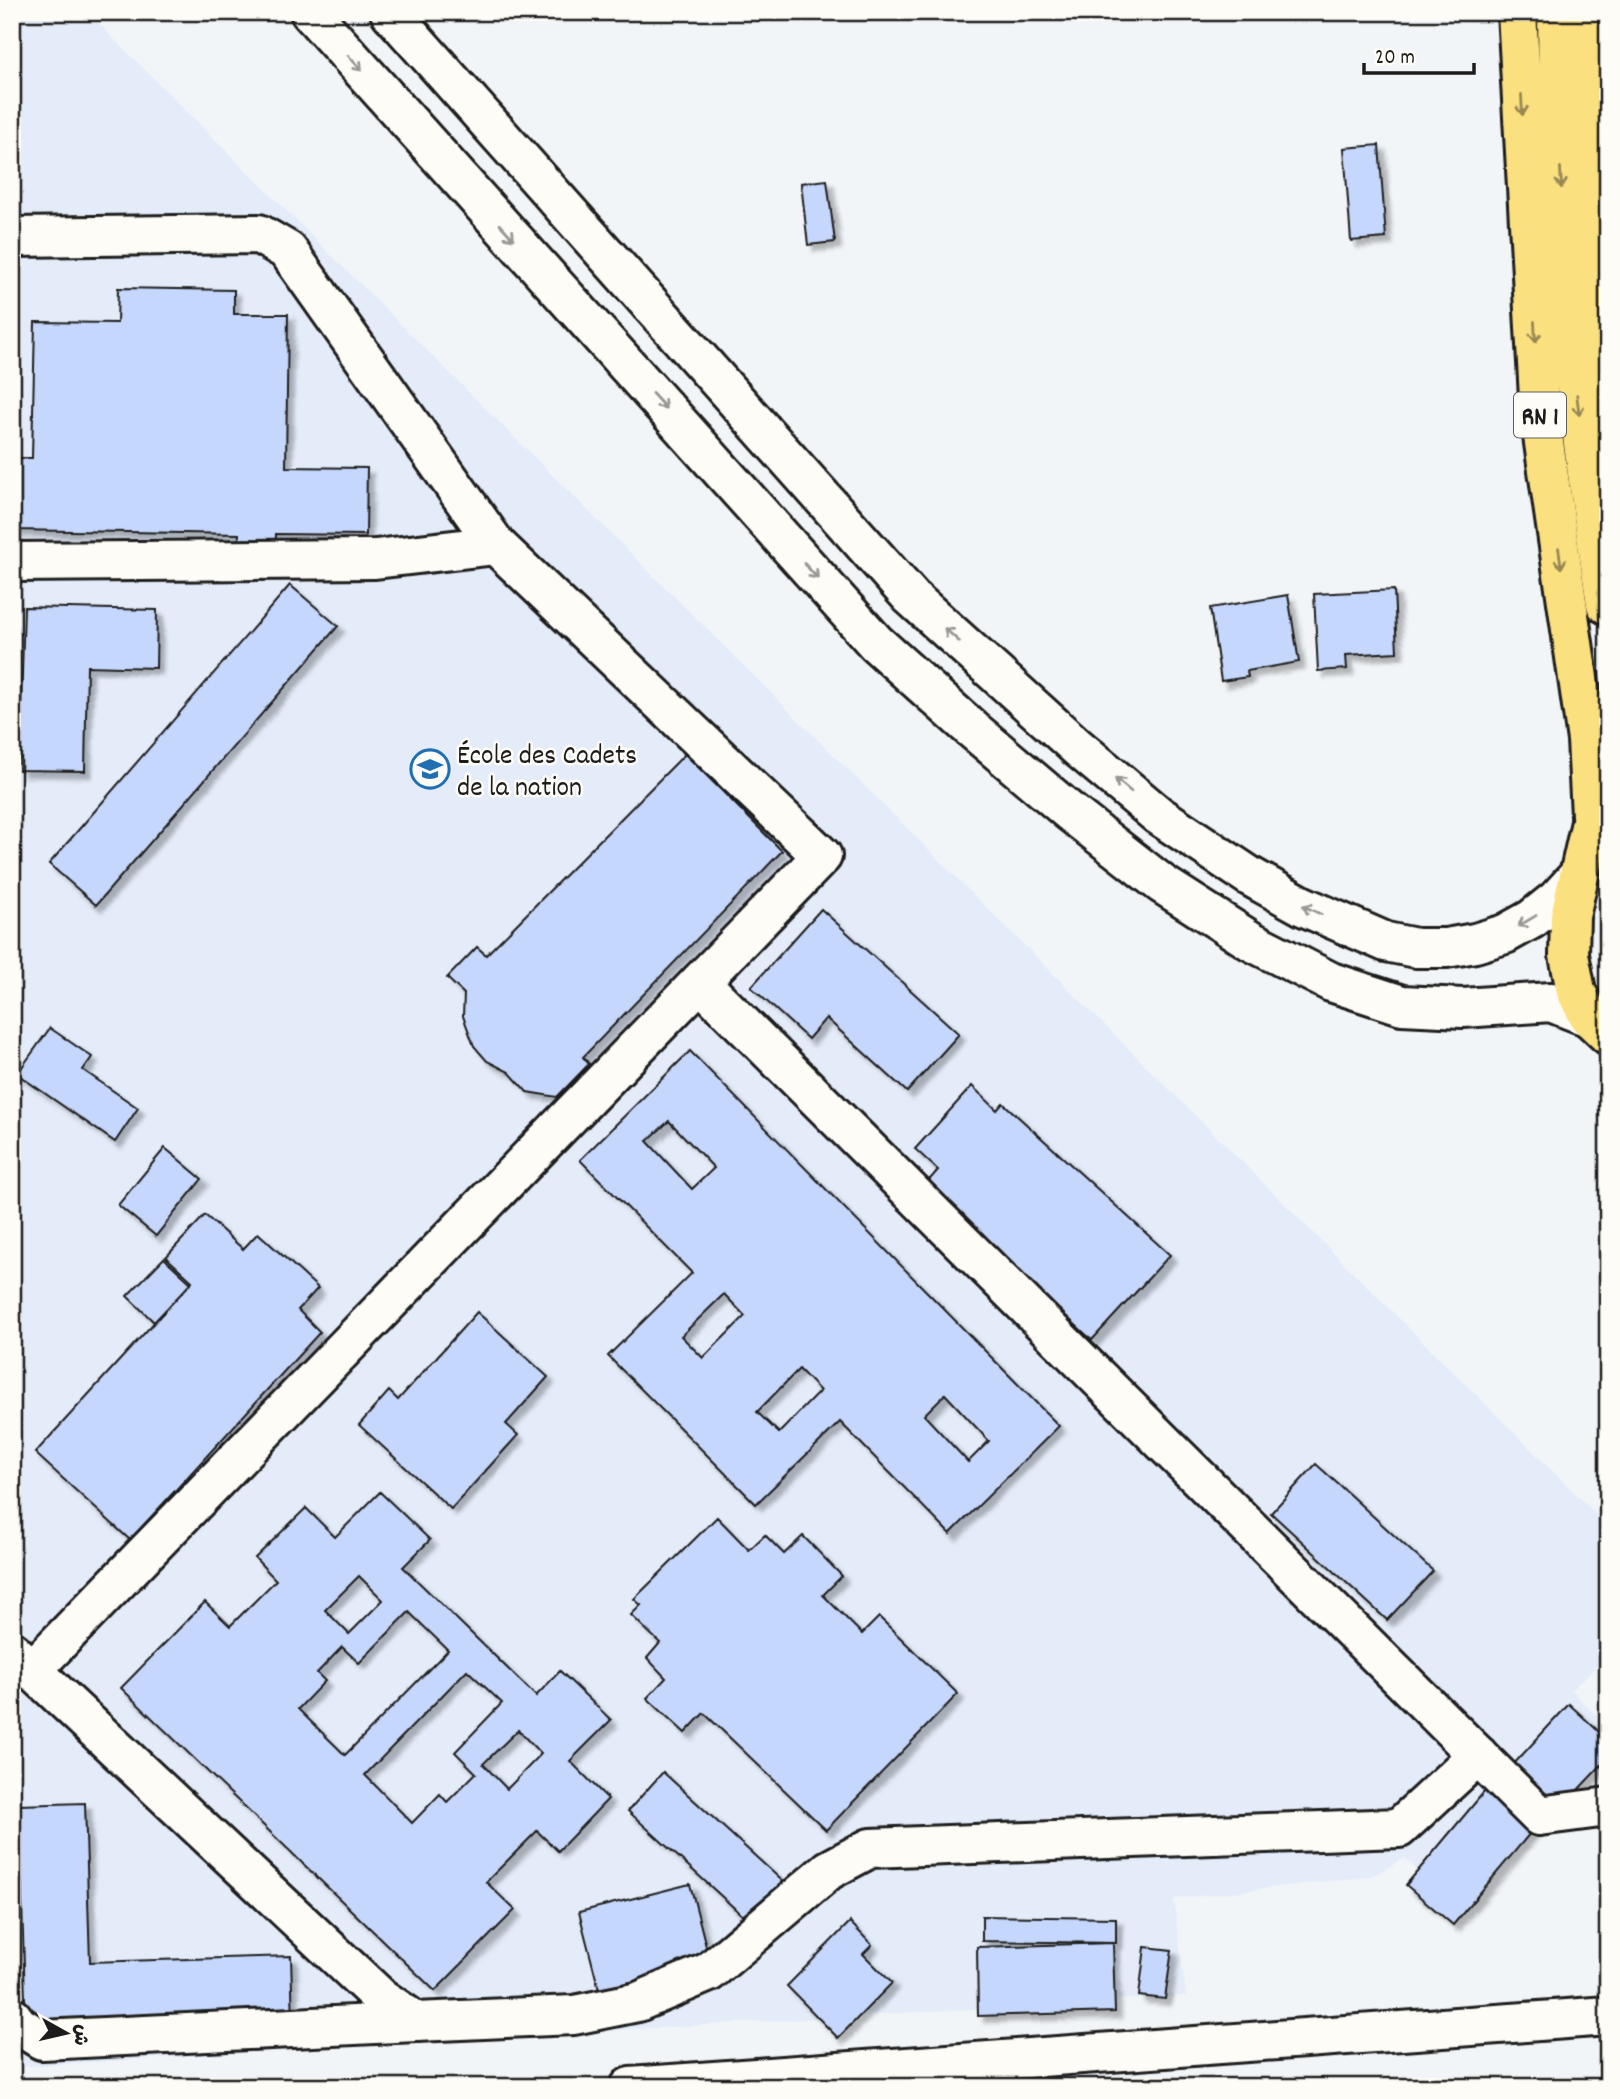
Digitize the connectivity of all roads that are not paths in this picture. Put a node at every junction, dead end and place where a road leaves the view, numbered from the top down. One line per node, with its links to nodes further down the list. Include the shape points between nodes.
1 (310, 12): 15 (street, one-way to 15, via 876,643 972,729 1162,884 1251,941 1331,982 1402,1005 1463,1009 1551,1002)
2 (390, 12): 13 (street, one-way to 2, via 1549,906 1505,934 1446,948 1416,947 1385,942 1303,906 1158,815 911,597)
3 (1517, 12): 12 (main road, RN 1, one-way to 12, via 1540,415 1587,740)
4 (1557, 12): 10 (main road, one-way to 10, via 1563,245)
5 (1589, 12): 7 (main road, via 1592,182)
6 (12, 237): 8 (street, via 258,234 288,251)
7 (1608, 403)
8 (496, 545): 9 (street, via 375,559); 14 (street, via 822,856)
9 (12, 562)
10 (1606, 604)
11 (1608, 770): 12 (main road)
12 (1591, 816): 13 (main road)
13 (1578, 876): 15 (main road, via 1569,955 1576,991)
14 (700, 982): 16 (street); 17 (street)
15 (1599, 1026)
16 (23, 1660): 21 (street, via 381,1998)
17 (1478, 1755): 18 (street, via 1539,1816); 21 (street, via 1399,1828 870,1848 830,1870 709,1972 638,2002 574,2015)
18 (1608, 1807)
19 (12, 2017): 21 (street, via 42,2040)
20 (1608, 2017): 22 (street)
21 (416, 2022)
22 (630, 2087)

